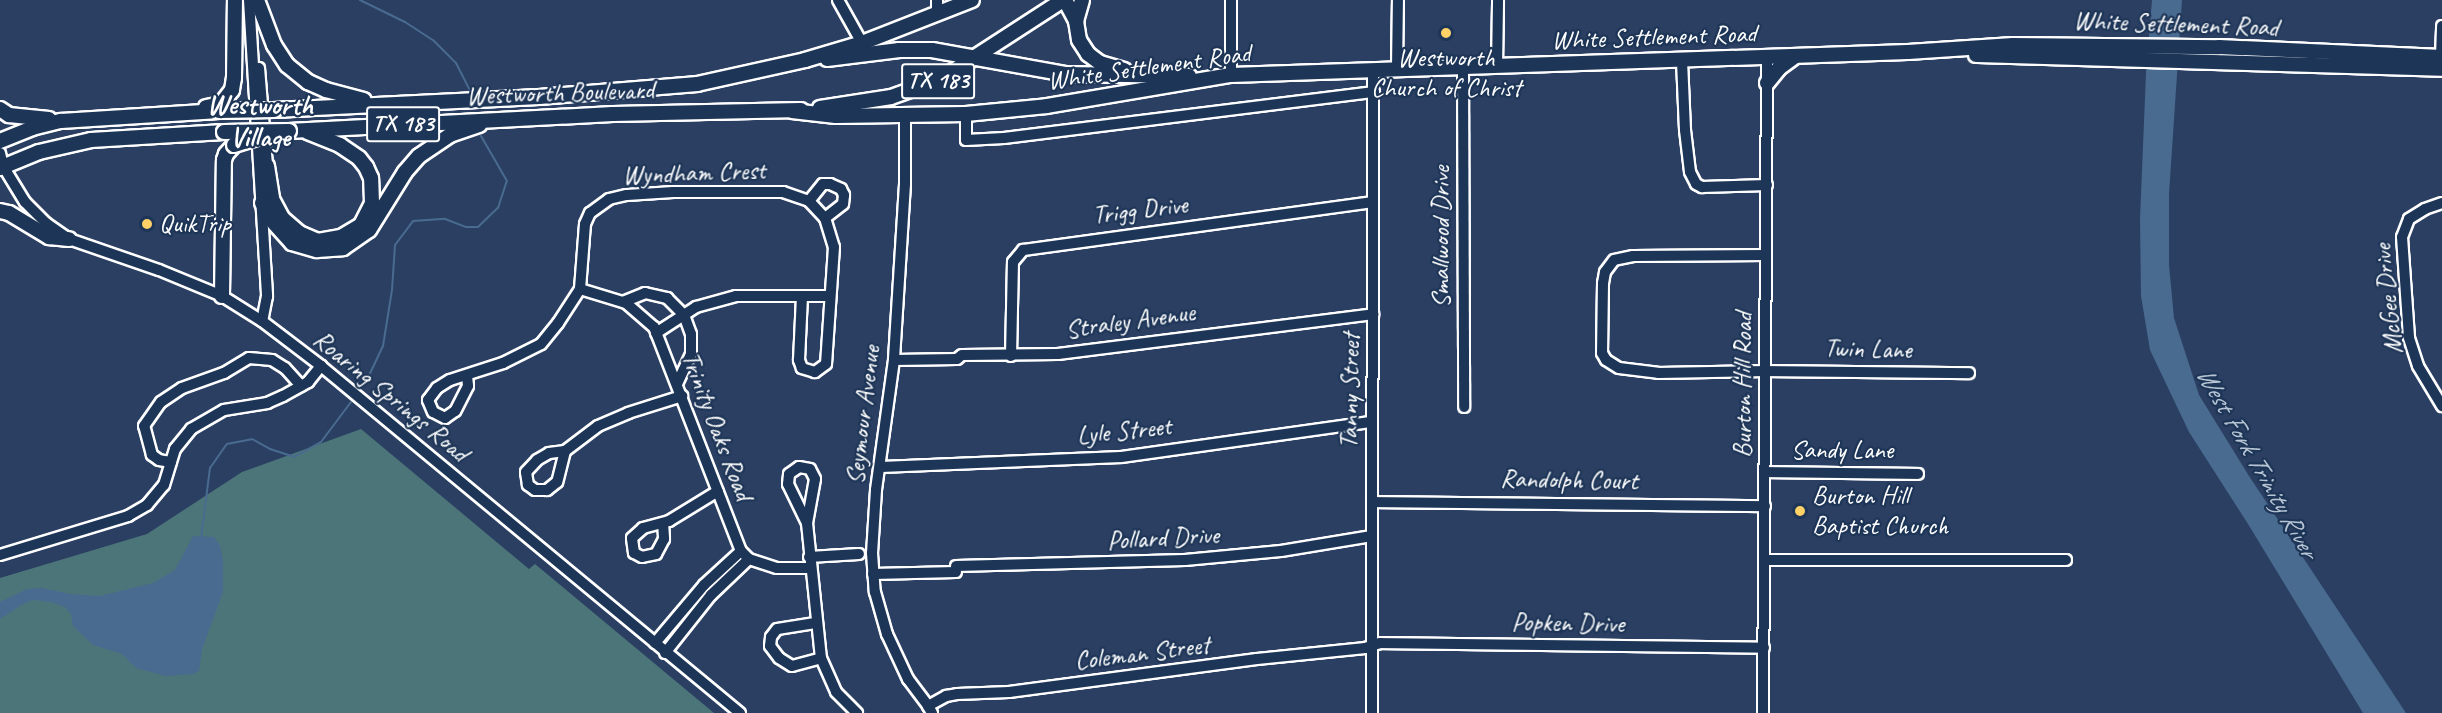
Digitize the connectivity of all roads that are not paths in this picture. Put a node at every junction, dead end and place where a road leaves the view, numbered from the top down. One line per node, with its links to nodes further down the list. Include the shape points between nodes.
1 (235, 0): 35 (main road, via 234,78 227,99 221,104)
2 (253, 0): 32 (main road, via 274,45 297,74 326,90); 47 (street); 51 (street)
3 (838, 0): 14 (street)
4 (937, 0): 11 (street)
5 (972, 0): 11 (main road, Westworth Boulevard / TX 183)
6 (1064, 0): 12 (main road); 15 (main road, Westworth Boulevard / TX 183)
7 (1082, 0): 12 (main road)
8 (1231, 0): 26 (street)
9 (1398, 0): 22 (street)
10 (1498, 0): 21 (street)
11 (937, 15): 14 (main road, Westworth Boulevard / TX 183)
12 (1076, 21): 25 (main road, via 1079,40 1088,54 1100,63)
13 (2442, 26): 20 (street)
14 (862, 43): 18 (main road, Westworth Boulevard / TX 183)
15 (977, 57): 18 (main road, via 899,50); 25 (main road, via 1065,74); 34 (main road, Westworth Boulevard / TX 183, via 941,79 891,97)
16 (1794, 57): 17 (main road, White Settlement Road); 20 (main road, White Settlement Road, via 1908,52 2115,52); 28 (main road)
17 (1767, 58): 19 (main road, White Settlement Road); 28 (street, Burton Hill Road)
18 (805, 60): 29 (main road, Westworth Boulevard / TX 183, via 712,81)
19 (1682, 61): 21 (main road, White Settlement Road); 48 (street, via 1685,130 1690,172 1696,184)
20 (2442, 61)
21 (1497, 67): 23 (main road, White Settlement Road)
22 (1396, 68): 23 (main road, White Settlement Road); 24 (main road, White Settlement Road)
23 (1463, 68): 76 (street, Smallwood Drive)
24 (1373, 70): 26 (main road, White Settlement Road); 30 (street, Tanny Street)
25 (1143, 75): 27 (main road)
26 (1231, 75): 27 (main road, White Settlement Road)
27 (1209, 78): 37 (main road, White Settlement Road, via 1047,106)
28 (1767, 83): 48 (street, Burton Hill Road)
29 (654, 89): 31 (main road, Westworth Boulevard / TX 183); 36 (main road)
30 (1374, 92): 37 (street, via 1004,138 966,140); 50 (street, Tanny Street)
31 (539, 97): 32 (main road, Westworth Boulevard / TX 183); 40 (main road)
32 (389, 104): 35 (main road, Westworth Boulevard / TX 183, bridge)
33 (0, 109): 41 (main road, via 9,116 30,119)
34 (792, 111): 36 (main road, Westworth Boulevard / TX 183); 38 (main road, White Settlement Road, via 836,116)
35 (168, 113): 39 (main road, Westworth Boulevard / TX 183)
36 (656, 113): 40 (main road, Westworth Boulevard / TX 183)
37 (966, 114): 38 (main road, White Settlement Road)
38 (905, 116): 67 (street, Seymour Avenue, via 905,184)
39 (107, 117): 41 (main road, Westworth Boulevard / TX 183); 44 (main road)
40 (540, 117): 42 (main road, Westworth Boulevard / TX 183)
41 (81, 118): 45 (main road, Westworth Boulevard / TX 183, via 32,128)
42 (492, 119): 43 (main road, Westworth Boulevard / TX 183); 51 (main road, via 450,135 419,156 405,171 369,230 343,248 317,250 292,243)
43 (296, 130): 44 (main road, Westworth Boulevard / TX 183, bridge); 47 (main road, via 340,145 366,167 371,178 372,203 361,225 341,237 318,241 299,233 282,218 272,199); 58 (main road, bridge, via 234,145 226,154)
44 (108, 138): 46 (main road, Westworth Boulevard / TX 183)
45 (0, 141)
46 (1, 162): 55 (street, Roaring Springs Road, via 25,202 46,224)
47 (267, 166)
48 (1767, 185): 56 (street, Burton Hill Road)
49 (809, 201): 54 (street, Wyndham Crest); 54 (street, via 823,184 841,189 843,204); 57 (street, Wyndham Crest, via 783,192 759,191 673,192 609,199 590,213 585,224)
50 (1372, 202): 62 (street, Tanny Street); 66 (street, Trigg Drive, via 1023,250 1013,262)
51 (262, 203): 64 (street, via 267,296)
52 (2442, 203): 75 (street, McGee Drive, via 2409,219 2402,237 2409,338 2418,366)
53 (0, 211): 55 (main road, via 49,237)
54 (825, 218): 60 (street, Wyndham Crest, via 834,247)
55 (69, 239): 58 (street, Roaring Springs Road)
56 (1766, 255): 69 (street, Burton Hill Road); 69 (street, Twin Lane, via 1633,256 1614,260 1603,283 1602,352 1606,360 1619,368 1658,373)
57 (580, 289): 61 (street, Trinity Oaks Road); 71 (street, via 541,344)
58 (222, 297): 64 (street, Roaring Springs Road)
59 (802, 297): 60 (street); 60 (street, Wyndham Crest, via 799,360 802,368 815,372 825,364); 63 (street, via 736,296 696,307)
60 (830, 297)
61 (623, 302): 63 (street, via 645,293 667,298); 65 (street, Trinity Oaks Road, via 654,327)
62 (1373, 314): 66 (street, Straley Avenue, via 1065,353); 77 (street, Tanny Street)
63 (684, 315): 65 (street); 72 (street, via 691,334 691,354)
64 (262, 321): 68 (street, Roaring Springs Road)
65 (656, 333): 72 (street, Trinity Oaks Road)
66 (1011, 356): 67 (street, Straley Avenue)
67 (894, 360): 80 (street, Seymour Avenue)
68 (321, 366): 73 (street); 98 (street, Roaring Springs Road)
69 (1766, 371): 70 (street, Twin Lane); 81 (street, Burton Hill Road)
70 (1969, 373)
71 (467, 375)
72 (678, 384): 74 (street, Trinity Oaks Road)
73 (302, 386): 79 (street, via 267,403 224,410 208,419 182,439); 79 (street, via 272,360 249,358 224,373 192,382 152,412 144,426 152,454)
74 (682, 396): 78 (street, via 608,422); 83 (street, Trinity Oaks Road)
75 (2442, 406)
76 (1464, 407)
77 (1371, 422): 80 (street, Lyle Street, via 1121,458); 84 (street, Tanny Street)
78 (566, 452)
79 (171, 462): 90 (street, via 158,494 128,516)
80 (881, 467): 96 (street, Seymour Avenue)
81 (1765, 472): 82 (street, Sandy Lane); 85 (street, Burton Hill Road)
82 (1918, 474)
83 (718, 491): 86 (street); 91 (street, Trinity Oaks Road)
84 (1372, 502): 85 (street, Randolph Court); 88 (street, Tanny Street)
85 (1765, 506): 93 (street, Burton Hill Road)
86 (663, 523)
87 (807, 523): 87 (street, via 815,479 810,469 800,466 787,479 790,493); 92 (street)
88 (1371, 536): 96 (street, Pollard Drive, via 1185,560); 99 (street, Tanny Street)
89 (859, 554): 92 (street)
90 (0, 555)
91 (745, 555): 95 (street, via 777,568); 98 (street, via 704,585); 101 (street)
92 (809, 556): 95 (street)
93 (1765, 560): 94 (street); 100 (street, Burton Hill Road)
94 (2066, 560)
95 (810, 568): 97 (street)
96 (873, 574): 103 (street, Seymour Avenue, via 887,634 908,679)
97 (815, 623): 102 (street); 102 (street, via 777,629 770,646 792,666)
98 (655, 643): 101 (street, Roaring Springs Road)
99 (1371, 646): 100 (street, Popken Drive, via 1380,643); 103 (street, Coleman Street, via 1021,691 957,694 946,696); 106 (street, Tanny Street)
100 (1764, 648): 107 (street, Burton Hill Road)
101 (665, 653): 104 (street, Roaring Springs Road)
102 (820, 658): 105 (street, via 836,692)
103 (930, 710)
104 (741, 713)
105 (857, 713)
106 (1372, 713)
107 (1763, 713)

